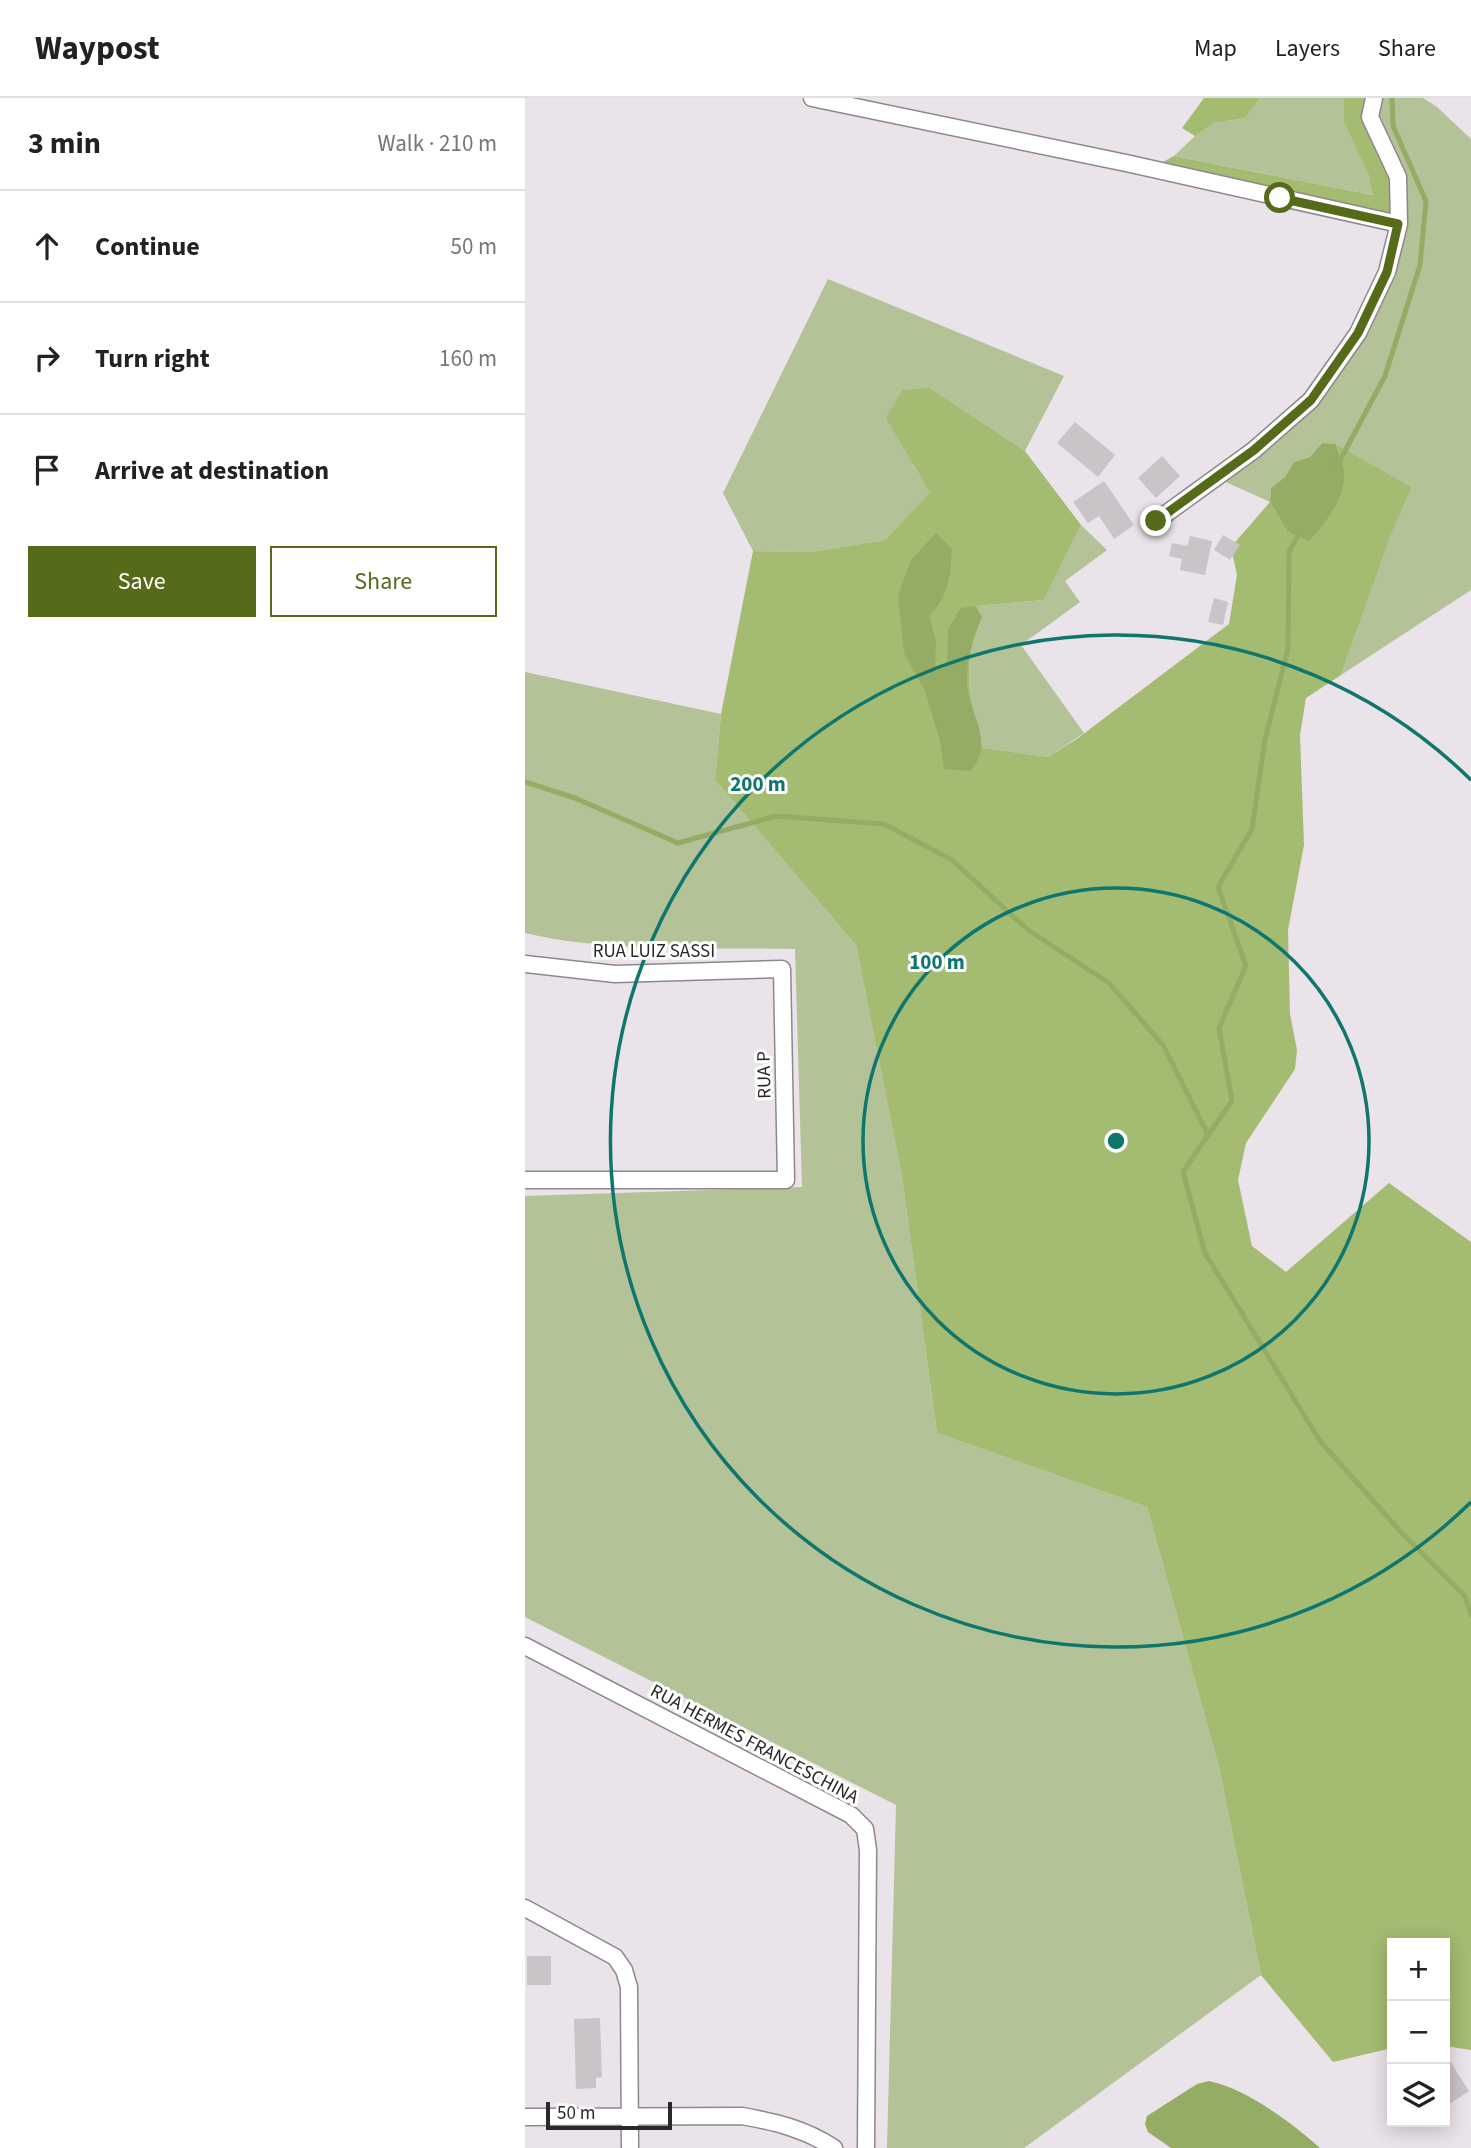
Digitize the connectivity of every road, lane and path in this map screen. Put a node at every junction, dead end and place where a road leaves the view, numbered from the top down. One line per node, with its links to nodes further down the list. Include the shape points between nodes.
1 (812, 98): 3 (street)
2 (1374, 98): 3 (street, via 1370,117 1398,177)
3 (1398, 224): 4 (street, via 1387,272 1358,333 1311,400 1254,450)
4 (1156, 521)
5 (525, 964): 6 (street, RUA LUIZ SASSI, via 615,974)
6 (782, 969): 7 (street, RUA P, via 786,1180)
7 (525, 1180)
8 (525, 1646): 14 (street, RUA HERMES FRANCESCHINA, via 851,1815 865,1829 869,1850)
9 (525, 1908): 11 (street, via 615,1957 625,1970)
10 (525, 2117): 11 (street)
11 (630, 2117): 12 (street); 13 (street, via 754,2118 815,2135)
12 (630, 2148)
13 (834, 2148)
14 (866, 2148)

